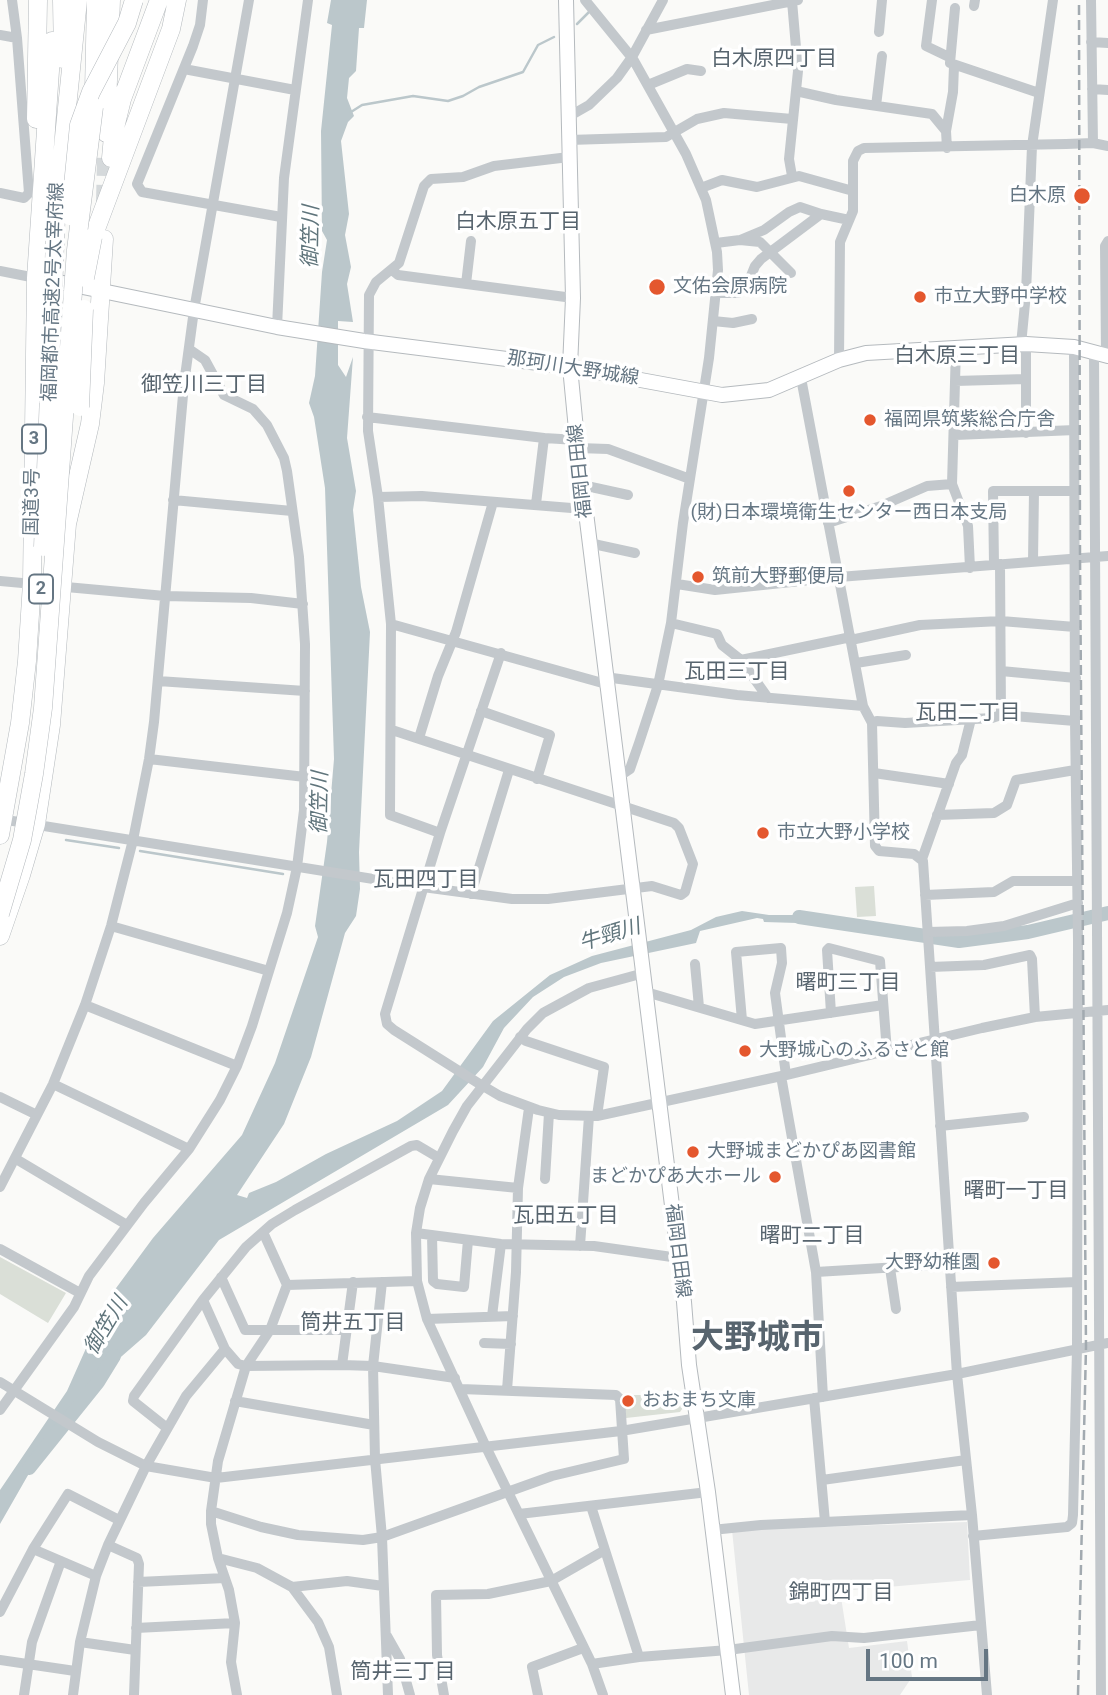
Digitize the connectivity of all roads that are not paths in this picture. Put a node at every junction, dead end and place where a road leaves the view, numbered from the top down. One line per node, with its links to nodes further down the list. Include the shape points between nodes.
1 (12, 0): 26 (street)
2 (38, 0): 66 (highway)
3 (62, 0): 29 (highway)
4 (78, 0): 29 (highway)
5 (96, 0): 98 (highway, 2, bridge, via 93,107 76,250)
6 (111, 0): 8 (highway, via 108,158 120,108)
7 (134, 0): 98 (highway, bridge, via 84,109 76,146 68,247)
8 (159, 0)
9 (177, 0): 61 (highway)
10 (204, 0): 33 (street)
11 (249, 0): 35 (street)
12 (308, 0): 38 (street)
13 (566, 0): 43 (main road, 福岡日田線)
14 (663, 0): 23 (street)
15 (882, 0): 24 (street)
16 (932, 0): 32 (street, via 926,46)
17 (1053, 0): 41 (street)
18 (1091, 0): 27 (street)
19 (795, 1): 20 (street); 40 (street)
20 (769, 3): 23 (street)
21 (590, 6): 31 (street)
22 (955, 8): 32 (street)
23 (646, 30): 31 (street)
24 (879, 32)
25 (0, 35): 26 (street)
26 (17, 38): 56 (street, via 29,193 24,198)
27 (1091, 42): 28 (street); 37 (street)
28 (1108, 43)
29 (63, 44): 66 (highway, 国道3号 / 3); 173 (highway, 福岡都市高速2号太宰府線 / 2, bridge, via 38,637 22,777)
30 (882, 56): 42 (street)
31 (632, 57): 36 (street); 43 (street, via 605,92)
32 (952, 61): 41 (street); 46 (street, via 953,92)
33 (184, 69): 35 (street); 57 (street, via 137,184 142,192)
34 (701, 71): 36 (street, via 687,69)
35 (234, 79): 38 (street); 57 (street)
36 (648, 85): 45 (street)
37 (1092, 89): 39 (street); 48 (street)
38 (295, 90): 59 (street)
39 (1108, 90)
40 (796, 91): 42 (street); 44 (street)
41 (1039, 93): 49 (street)
42 (876, 106): 46 (street, via 932,114)
43 (568, 117): 47 (main road, 福岡日田線)
44 (792, 119): 45 (street, via 724,113); 53 (street)
45 (673, 131): 47 (street, via 666,137); 54 (street)
46 (946, 131): 51 (street)
47 (569, 140): 52 (main road, 福岡日田線)
48 (1093, 143): 49 (street); 50 (street)
49 (1032, 146): 51 (street); 82 (street)
50 (1108, 146)
51 (947, 148): 55 (street, via 861,149 853,161)
52 (569, 157): 69 (street, via 431,179 424,186 399,263); 76 (main road, 福岡日田線)
53 (792, 176): 54 (street, via 757,187 722,180); 55 (street)
54 (701, 188): 65 (street)
55 (853, 191): 60 (street)
56 (0, 193)
57 (212, 205): 59 (street); 77 (street)
58 (821, 214): 60 (street); 62 (street, via 800,207); 67 (street)
59 (281, 217): 80 (street)
60 (849, 220): 87 (street, via 840,242)
61 (99, 238): 74 (highway, 国道3号); 113 (highway, bridge, via 85,281 80,407)
62 (740, 240): 65 (street); 67 (street, via 760,242)
63 (1108, 240): 68 (street)
64 (471, 241): 73 (street)
65 (716, 243): 75 (street)
66 (38, 245): 72 (highway, 国道3号 / 3)
67 (772, 251): 71 (street); 75 (street, via 755,266 746,288 738,293)
68 (1107, 258): 86 (street)
69 (392, 270): 73 (street, via 398,275); 81 (street, via 371,289)
70 (0, 271): 72 (street)
71 (791, 273)
72 (36, 278): 74 (main road, 那珂川大野城線); 124 (highway, 国道3号 / 3)
73 (466, 284): 76 (street)
74 (102, 292): 77 (main road, 那珂川大野城線); 113 (highway, 国道3号, via 89,424)
75 (716, 293): 79 (street)
76 (573, 298): 88 (main road, 福岡日田線)
77 (194, 310): 80 (main road, 那珂川大野城線); 85 (street)
78 (752, 319): 79 (street)
79 (713, 321): 92 (street)
80 (277, 327): 81 (main road, 那珂川大野城線)
81 (367, 342): 88 (main road, 那珂川大野城線); 93 (street)
82 (1024, 344): 83 (main road, 那珂川大野城線); 84 (main road, 那珂川大野城線); 90 (street)
83 (1074, 347): 86 (main road, 那珂川大野城線); 94 (street)
84 (956, 348): 87 (main road, 那珂川大野城線, via 866,353); 91 (street)
85 (189, 349): 107 (street); 111 (street, via 205,360 224,395 253,409 267,425 284,458)
86 (1103, 355): 117 (street)
87 (839, 360): 89 (main road, 那珂川大野城線)
88 (570, 367): 92 (main road, 那珂川大野城線); 99 (main road, 福岡日田線)
89 (801, 378): 92 (main road, 那珂川大野城線, via 769,390 722,395); 112 (street)
90 (1026, 379): 91 (street); 95 (street)
91 (955, 382): 96 (street)
92 (704, 392): 100 (street)
93 (367, 417): 97 (street); 106 (street)
94 (1075, 430): 95 (street); 104 (street)
95 (1026, 433): 96 (street)
96 (955, 435): 101 (street)
97 (544, 438): 99 (street); 109 (street)
98 (64, 440): 181 (highway, 2, bridge, via 50,635 34,774 22,840)
99 (578, 444): 100 (street, via 608,449); 102 (main road, 福岡日田線)
100 (690, 479): 125 (street)
101 (952, 484): 112 (street, via 927,486); 121 (street, via 968,526)
102 (582, 485): 105 (street); 110 (main road, 福岡日田線)
103 (1034, 491): 104 (street); 119 (street); 120 (street, via 993,491)
104 (1075, 491): 118 (street)
105 (628, 495)
106 (378, 497): 108 (street); 131 (street)
107 (173, 500): 111 (street); 127 (street)
108 (493, 502): 109 (street); 134 (street)
109 (536, 504): 110 (street)
110 (584, 509): 114 (main road, 福岡日田線)
111 (292, 511): 128 (street)
112 (828, 523): 122 (street)
113 (67, 524): 126 (highway, 国道3号)
114 (589, 543): 115 (street); 142 (main road, 福岡日田線)
115 (635, 553)
116 (1108, 556): 117 (street)
117 (1095, 557): 118 (street); 141 (street)
118 (1075, 558): 119 (street); 132 (street)
119 (1033, 561): 120 (street)
120 (997, 565): 121 (street); 129 (street)
121 (970, 568): 122 (street)
122 (839, 578): 125 (street, via 715,590); 133 (street)
123 (0, 581): 124 (street)
124 (32, 583): 126 (street); 168 (highway, 国道3号 / 3, via 25,686)
125 (677, 584): 130 (street)
126 (62, 586): 127 (street); 167 (highway, 国道3号, via 51,725)
127 (165, 596): 128 (street); 143 (street)
128 (303, 604): 145 (street)
129 (1001, 621): 132 (street); 133 (street, via 920,625); 139 (street)
130 (671, 623): 137 (street, via 717,634 722,645); 144 (street)
131 (391, 624): 134 (street); 153 (street)
132 (1075, 627): 140 (street)
133 (851, 639): 137 (street); 138 (street)
134 (454, 640): 135 (street); 154 (street)
135 (501, 653): 142 (street); 148 (street)
136 (906, 655): 138 (street)
137 (741, 660): 146 (street)
138 (856, 663): 147 (street)
139 (1001, 671): 140 (street); 149 (street)
140 (1076, 678): 151 (street)
141 (1102, 678): 156 (street)
142 (606, 680): 144 (street); 162 (main road, 福岡日田線)
143 (158, 681): 145 (street); 157 (street)
144 (658, 685): 146 (street); 162 (street, via 630,769)
145 (305, 691): 161 (street)
146 (768, 698): 147 (street)
147 (863, 706): 152 (street)
148 (481, 711): 155 (street); 163 (street, via 550,735)
149 (1001, 715): 150 (street); 151 (street)
150 (971, 719): 152 (street); 164 (street, via 962,755)
151 (1075, 721): 158 (street)
152 (872, 723): 160 (street)
153 (391, 730): 154 (street); 169 (street, via 390,815)
154 (419, 738): 155 (street)
155 (467, 753): 159 (street); 169 (street)
156 (1102, 756): 179 (street)
157 (149, 759): 161 (street); 170 (street)
158 (1075, 769): 166 (street, via 1016,780 1009,801 994,813); 174 (street)
159 (509, 770): 163 (street); 177 (street)
160 (874, 774): 164 (street); 171 (street, via 875,846 879,851 915,854)
161 (305, 777): 172 (street)
162 (618, 777): 165 (main road, 福岡日田線)
163 (537, 779): 165 (street)
164 (948, 783): 166 (street)
165 (621, 806): 176 (main road, 福岡日田線); 176 (street, via 674,823 693,864 681,895 652,886)
166 (937, 815): 171 (street)
167 (36, 824): 168 (street); 170 (street); 185 (highway, 国道3号)
168 (1, 825)
169 (440, 833): 175 (street)
170 (133, 841): 172 (street); 182 (street)
171 (922, 859): 178 (street)
172 (297, 867): 175 (street); 188 (street)
173 (0, 872)
174 (1076, 881): 178 (street, via 1013,881 995,892); 180 (street)
175 (423, 887): 177 (street); 207 (street, via 385,1014 387,1024)
176 (632, 888): 177 (street, via 548,899); 189 (main road, 福岡日田線)
177 (471, 894)
178 (925, 895): 183 (street)
179 (1102, 895): 184 (street)
180 (1078, 903): 183 (street, via 1004,926); 195 (street)
181 (0, 914)
182 (111, 926): 188 (street); 191 (street)
183 (928, 932): 187 (street)
184 (1103, 934): 194 (street)
185 (0, 936)
186 (695, 964): 193 (street)
187 (930, 965): 197 (street, via 984,965 1030,955); 201 (street)
188 (269, 971): 203 (street)
189 (644, 973): 190 (main road, 福岡日田線); 200 (street, via 589,988 563,1001 543,1013)
190 (646, 992): 193 (street); 209 (main road, 福岡日田線)
191 (85, 1004): 203 (street); 206 (street)
192 (883, 1005): 196 (street); 196 (street, via 880,961 829,948); 202 (street)
193 (699, 1007): 198 (street)
194 (1103, 1010): 195 (street); 205 (street)
195 (1077, 1012): 197 (street); 245 (street)
196 (831, 1013): 199 (street)
197 (1035, 1017): 201 (street)
198 (741, 1020): 199 (street, via 755,1024); 199 (street, via 736,952 781,948 775,993)
199 (779, 1021): 204 (street)
200 (520, 1037): 207 (street); 213 (street, via 602,1065 605,1070)
201 (935, 1040): 202 (street); 215 (street)
202 (887, 1052): 204 (street)
203 (237, 1066): 217 (street)
204 (783, 1076): 209 (street); 240 (street)
205 (1103, 1079): 216 (street)
206 (53, 1084): 212 (street); 217 (street)
207 (481, 1085): 210 (street); 218 (street)
208 (0, 1097): 212 (street)
209 (659, 1104): 213 (street); 236 (main road, 福岡日田線)
210 (529, 1108): 211 (street); 220 (street)
211 (549, 1113): 213 (street); 221 (street)
212 (37, 1115): 219 (street)
213 (593, 1116): 234 (street)
214 (1024, 1117): 215 (street)
215 (940, 1126): 237 (street)
216 (1103, 1136): 226 (street)
217 (189, 1149): 227 (street)
218 (439, 1158): 223 (street); 228 (street, via 411,1146)
219 (16, 1159): 224 (street); 227 (street)
220 (521, 1164): 221 (street); 225 (street)
221 (546, 1166): 222 (street)
222 (545, 1179)
223 (429, 1180): 225 (street); 229 (street)
224 (0, 1187)
225 (518, 1188): 233 (street)
226 (1103, 1189): 238 (street)
227 (127, 1226): 248 (street)
228 (263, 1232): 241 (street); 246 (street)
229 (416, 1233): 230 (street); 242 (street)
230 (432, 1235): 231 (street); 231 (street, via 433,1281 437,1284 464,1287)
231 (468, 1240): 232 (street)
232 (501, 1244): 233 (street); 251 (street)
233 (516, 1246): 234 (street); 252 (street)
234 (580, 1246): 236 (street)
235 (0, 1249): 248 (street)
236 (678, 1258): 273 (main road, 福岡日田線)
237 (949, 1264): 239 (street); 247 (street)
238 (1103, 1266): 258 (street)
239 (890, 1268): 240 (street); 250 (street)
240 (816, 1272): 270 (street)
241 (221, 1277): 249 (street); 254 (street, via 245,1329)
242 (417, 1281): 244 (street); 253 (street)
243 (353, 1282): 244 (street); 246 (street); 255 (street)
244 (382, 1282): 263 (street)
245 (1077, 1282): 247 (street); 260 (street)
246 (287, 1285): 254 (street)
247 (951, 1287): 264 (street)
248 (80, 1293): 268 (street)
249 (203, 1300): 259 (street); 275 (street, via 133,1399)
250 (896, 1309)
251 (492, 1316): 252 (street); 253 (street)
252 (513, 1316): 257 (street)
253 (427, 1319): 265 (street)
254 (270, 1330): 255 (street); 262 (street)
255 (346, 1330): 261 (street)
256 (484, 1343): 257 (street)
257 (511, 1344): 269 (street)
258 (1104, 1345): 260 (street); 278 (street)
259 (225, 1349): 262 (street, via 230,1358); 275 (street, via 186,1396)
260 (1077, 1349): 264 (street); 277 (street)
261 (342, 1365): 262 (street); 263 (street)
262 (246, 1366): 271 (street)
263 (373, 1366): 265 (street); 274 (street)
264 (957, 1374): 270 (street); 281 (street)
265 (455, 1378): 267 (street)
266 (0, 1382): 268 (street)
267 (461, 1389): 269 (street); 279 (street)
268 (13, 1390): 272 (street); 283 (street)
269 (507, 1390): 276 (street, via 616,1395)
270 (819, 1398): 273 (street); 285 (street)
271 (235, 1401): 274 (street); 284 (street)
272 (0, 1410)
273 (697, 1419): 276 (street); 286 (main road, 福岡日田線)
274 (374, 1425): 280 (street)
275 (167, 1428): 283 (street)
276 (621, 1431): 279 (street); 287 (street, via 623,1461 552,1476)
277 (1076, 1434): 278 (street); 295 (street, via 1069,1525)
278 (1100, 1435): 282 (street)
279 (486, 1447): 280 (street); 287 (street)
280 (375, 1459): 284 (street); 296 (street)
281 (966, 1460): 285 (street); 291 (street)
282 (1104, 1460): 302 (street)
283 (146, 1466): 284 (street); 292 (street)
284 (216, 1478): 289 (street)
285 (822, 1480): 293 (street)
286 (708, 1492): 288 (street); 294 (main road, 福岡日田線)
287 (508, 1493): 290 (street); 296 (street)
288 (591, 1506): 290 (street); 299 (street)
289 (211, 1511): 296 (street, via 299,1535); 300 (street)
290 (519, 1514): 305 (street)
291 (972, 1515): 293 (street); 295 (street)
292 (119, 1520): 297 (street); 298 (street, via 68,1494)
293 (825, 1522): 294 (street)
294 (712, 1530): 317 (main road, 福岡日田線)
295 (974, 1536): 311 (street)
296 (382, 1537): 307 (street)
297 (108, 1545): 303 (street); 306 (street, via 137,1558)
298 (33, 1549): 301 (street); 309 (street)
299 (605, 1550): 305 (street); 319 (street)
300 (218, 1558): 304 (street); 308 (street, via 257,1568)
301 (61, 1561): 303 (street); 321 (street)
302 (1104, 1572): 318 (street)
303 (96, 1576): 314 (street)
304 (225, 1578): 306 (street); 310 (street)
305 (551, 1581): 315 (street); 331 (street, via 488,1594 436,1594 437,1655)
306 (138, 1582): 312 (street)
307 (383, 1586): 308 (street, via 347,1581); 313 (street)
308 (292, 1587): 328 (street, via 318,1622 329,1647)
309 (0, 1612)
310 (235, 1623): 312 (street); 327 (street, via 231,1662)
311 (981, 1625): 317 (street, via 864,1638 832,1636); 335 (street)
312 (136, 1628): 316 (street)
313 (385, 1634): 329 (street); 330 (street, via 400,1659)
314 (80, 1642): 316 (street); 323 (street)
315 (583, 1648): 322 (street); 332 (street, via 532,1667)
316 (135, 1650): 326 (street)
317 (728, 1650): 319 (street); 334 (main road, 福岡日田線)
318 (1104, 1650): 336 (street)
319 (639, 1657): 322 (street)
320 (0, 1660): 321 (street)
321 (28, 1664): 323 (street); 324 (street)
322 (592, 1664): 333 (street)
323 (75, 1671): 325 (street)
324 (24, 1695)
325 (73, 1695)
326 (134, 1695)
327 (237, 1695)
328 (337, 1695)
329 (387, 1695)
330 (410, 1695)
331 (444, 1695)
332 (538, 1695)
333 (603, 1695)
334 (733, 1695)
335 (987, 1695)
336 (1101, 1695)

